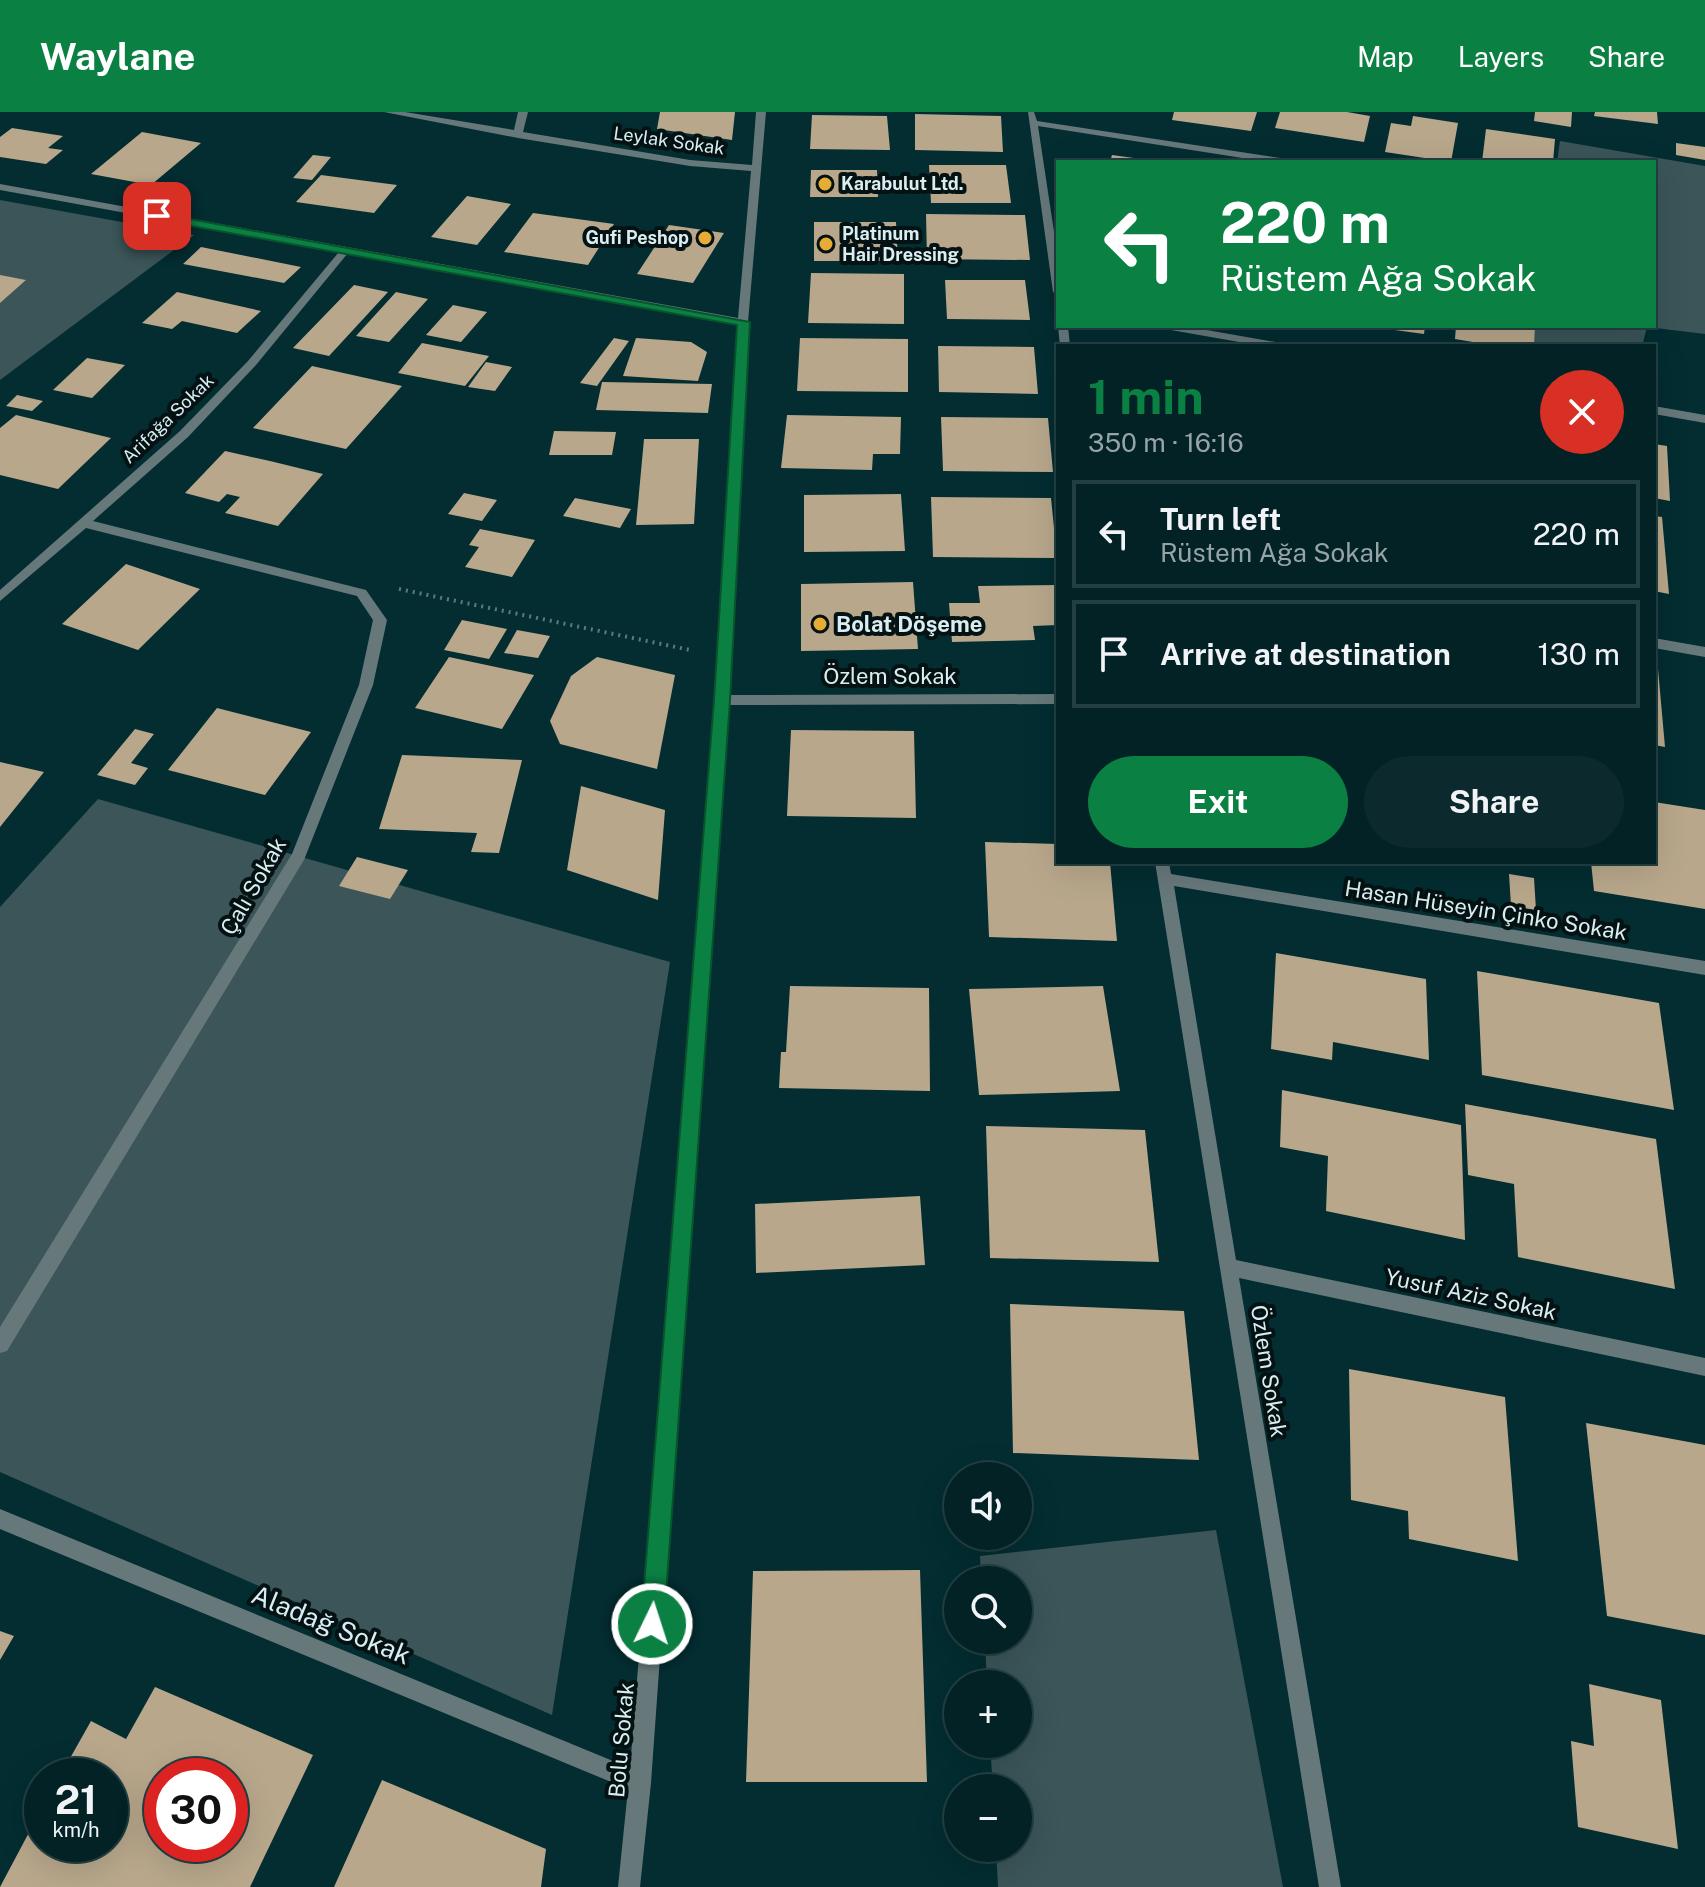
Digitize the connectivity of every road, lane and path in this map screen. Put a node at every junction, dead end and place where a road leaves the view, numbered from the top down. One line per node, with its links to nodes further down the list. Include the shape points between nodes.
1 (389, 112): 5 (street, Leylak Sokak)
2 (523, 112): 5 (street)
3 (761, 112): 7 (street, Bolu Sokak)
4 (1032, 117): 6 (street); 10 (street)
5 (518, 135): 7 (street, Leylak Sokak, via 690,163)
6 (1276, 160)
7 (755, 168): 11 (street, Bolu Sokak)
8 (0, 187): 9 (street)
9 (345, 251): 11 (street); 16 (street, Arifağa Sokak, via 252,363 184,434)
10 (1056, 279)
11 (743, 322): 21 (street, Bolu Sokak)
12 (1177, 328): 13 (street)
13 (1269, 344)
14 (1656, 410): 15 (street)
15 (1705, 419)
16 (83, 523): 17 (street); 18 (street, Arifağa Sokak)
17 (361, 593): 21 (path, via 404,589); 27 (street, Çalı Sokak, via 380,620 366,685 299,856)
18 (0, 597)
19 (1656, 643): 20 (street)
20 (1705, 652)
21 (723, 657): 23 (street, Bolu Sokak)
22 (1056, 699): 23 (street, Özlem Sokak)
23 (722, 700): 30 (street, Bolu Sokak)
24 (1164, 871): 25 (street, Hasan Hüseyin Çinko Sokak); 26 (street, Özlem Sokak)
25 (1705, 968)
26 (1227, 1267): 28 (street, Yusuf Aziz Sokak); 32 (street, Özlem Sokak)
27 (0, 1344)
28 (1705, 1367)
29 (0, 1519): 30 (street, Aladağ Sokak)
30 (640, 1783): 31 (street, Bolu Sokak)
31 (629, 1887)
32 (1330, 1887)

